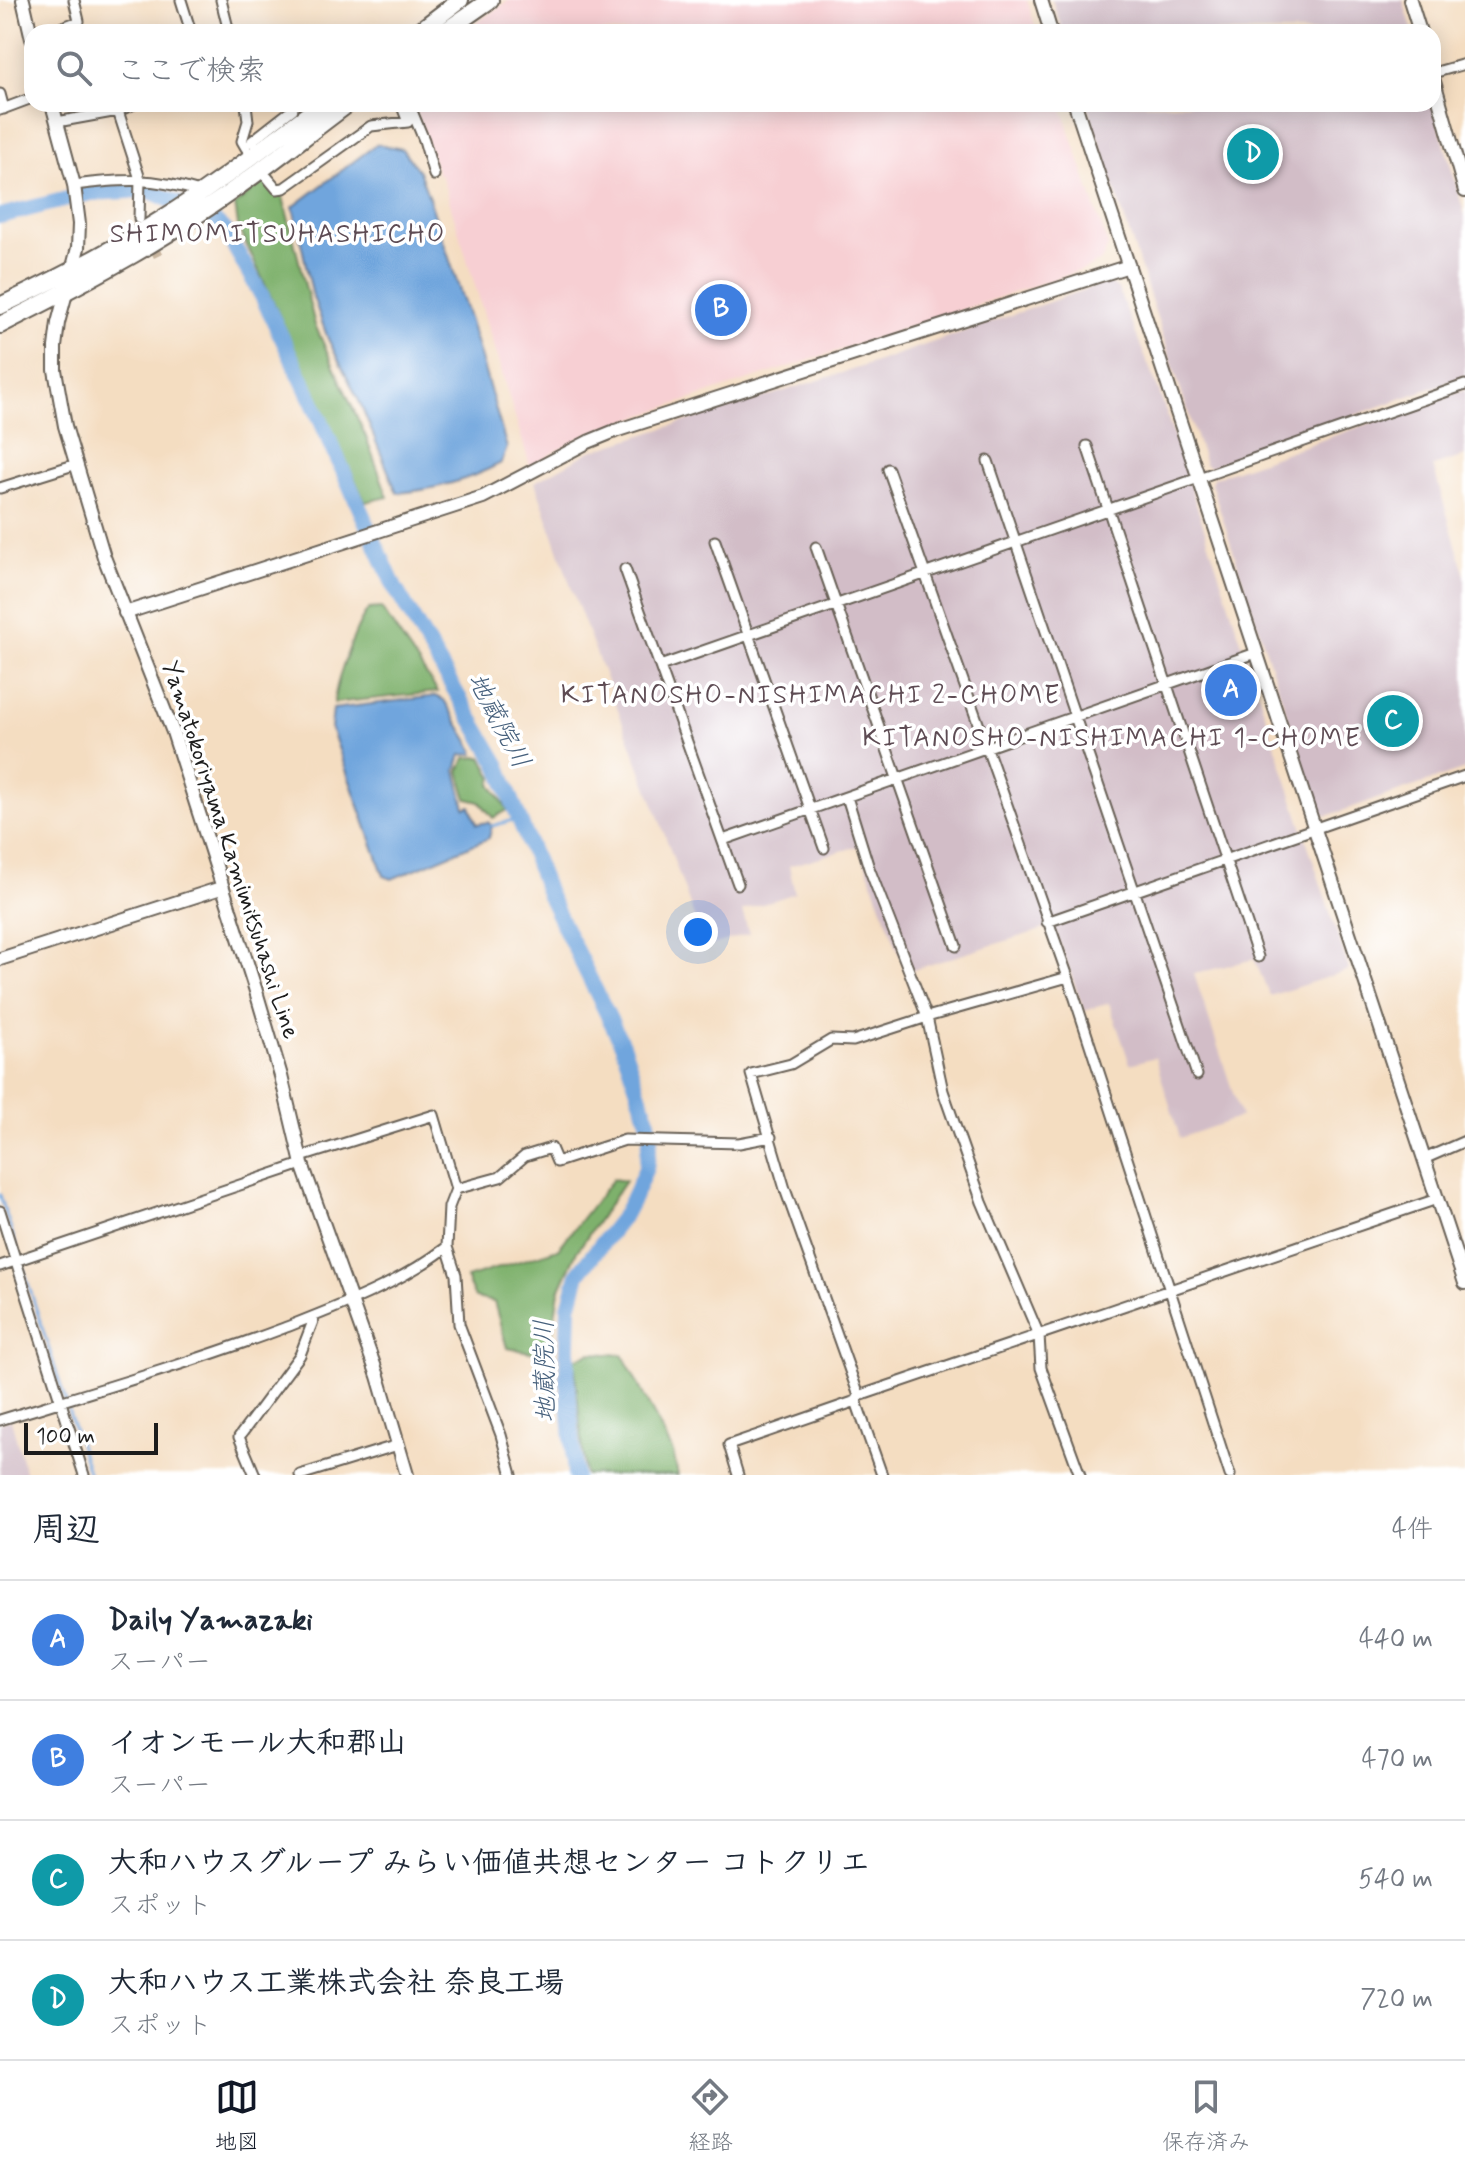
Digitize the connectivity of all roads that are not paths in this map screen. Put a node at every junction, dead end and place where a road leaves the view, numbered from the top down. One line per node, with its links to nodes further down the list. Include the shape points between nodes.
1 (23, 0): 9 (street)
2 (74, 0): 10 (street, via 79,21)
3 (181, 0): 11 (street)
4 (221, 0): 12 (street)
5 (460, 0): 13 (highway)
6 (490, 0): 14 (highway)
7 (1041, 0): 15 (street)
8 (1410, 0): 16 (street)
9 (29, 24)
10 (71, 24)
11 (188, 24)
12 (227, 24)
13 (428, 24)
14 (456, 24)
15 (1048, 24)
16 (1418, 24)
17 (1465, 64): 18 (street)
18 (1441, 73)
19 (0, 94): 22 (street)
20 (24, 101): 22 (street)
21 (1441, 105): 39 (street)
22 (2, 110)
23 (54, 112): 33 (street, Yamatokoriyama Kamimitsuhashi Line)
24 (112, 112): 33 (street)
25 (118, 112): 38 (street)
26 (247, 112): 34 (street, via 242,141)
27 (289, 112): 34 (street, via 252,141)
28 (310, 112): 34 (highway)
29 (336, 112): 40 (highway)
30 (404, 112): 36 (street, via 408,122 371,126 284,188 277,189)
31 (412, 112): 35 (street)
32 (1078, 112): 42 (street)
33 (57, 122): 37 (street, Yamatokoriyama Kamimitsuhashi Line)
34 (252, 149): 40 (highway)
35 (434, 175)
36 (267, 177)
37 (74, 186): 38 (street); 43 (street, Yamatokoriyama Kamimitsuhashi Line, via 78,248)
38 (140, 186): 40 (street, via 160,181); 41 (street)
39 (1465, 191)
40 (203, 199): 43 (highway); 44 (highway, via 180,227)
41 (139, 219)
42 (1129, 266): 52 (street); 61 (street, via 615,431 483,497)
43 (72, 272): 44 (street, Yamatokoriyama Kamimitsuhashi Line); 45 (highway)
44 (65, 292): 46 (highway); 50 (street, Yamatokoriyama Kamimitsuhashi Line, via 55,370)
45 (0, 306)
46 (0, 325)
47 (1465, 385): 52 (street)
48 (1087, 446): 54 (street)
49 (988, 461): 56 (street)
50 (77, 464): 53 (street); 61 (street, Yamatokoriyama Kamimitsuhashi Line)
51 (888, 469): 59 (street)
52 (1198, 478): 54 (street); 63 (street)
53 (0, 488)
54 (1107, 509): 56 (street); 65 (street)
55 (715, 541): 62 (street)
56 (1016, 542): 59 (street); 66 (street)
57 (816, 547): 60 (street)
58 (625, 569): 64 (street)
59 (925, 575): 60 (street); 67 (street)
60 (837, 605): 62 (street); 69 (street)
61 (125, 613): 77 (street, Yamatokoriyama Kamimitsuhashi Line, via 173,732)
62 (749, 635): 64 (street); 71 (street)
63 (1256, 653): 65 (street); 72 (street)
64 (660, 666): 73 (street)
65 (1165, 685): 66 (street); 75 (street)
66 (1075, 716): 67 (street); 78 (street)
67 (986, 748): 69 (street); 79 (street)
68 (1465, 776): 72 (street)
69 (898, 779): 70 (street); 80 (street)
70 (847, 797): 71 (street); 84 (street)
71 (811, 810): 73 (street); 74 (street)
72 (1314, 830): 75 (street); 88 (street)
73 (723, 840): 76 (street)
74 (824, 848)
75 (1223, 860): 78 (street); 81 (street)
76 (738, 884)
77 (221, 888): 82 (street); 89 (street, Yamatokoriyama Kamimitsuhashi Line, via 273,1049)
78 (1134, 890): 79 (street); 85 (street)
79 (1047, 922): 83 (street)
80 (956, 946)
81 (1258, 957)
82 (0, 959)
83 (1068, 977): 84 (street); 97 (street)
84 (927, 1017): 86 (street, via 853,1041 831,1040 791,1064 751,1074); 100 (street, via 943,1091 982,1202)
85 (1197, 1075)
86 (771, 1137): 90 (street, via 739,1143 625,1140 557,1162 551,1148 525,1156 500,1177); 101 (street)
87 (1465, 1141): 88 (street)
88 (1424, 1159): 91 (street)
89 (301, 1160): 90 (street, via 434,1115); 94 (street); 98 (street, Yamatokoriyama Kamimitsuhashi Line)
90 (456, 1189): 93 (street, via 449,1207)
91 (1437, 1199): 96 (street); 97 (street)
92 (0, 1211): 94 (street)
93 (447, 1247): 98 (street); 109 (street, via 456,1275 459,1324)
94 (20, 1259): 95 (street); 102 (street)
95 (0, 1266)
96 (1465, 1283)
97 (1168, 1291): 100 (street); 113 (street)
98 (350, 1303): 99 (street); 104 (street, Yamatokoriyama Kamimitsuhashi Line)
99 (315, 1316): 102 (street); 106 (street, via 300,1355 239,1437)
100 (1039, 1335): 101 (street); 112 (street, via 1041,1368)
101 (858, 1398): 110 (street, via 729,1445); 111 (street)
102 (61, 1402): 103 (street); 105 (street)
103 (0, 1420)
104 (398, 1445): 107 (street); 108 (street, Yamatokoriyama Kamimitsuhashi Line)
105 (84, 1475)
106 (255, 1475)
107 (300, 1475)
108 (407, 1475)
109 (512, 1475)
110 (738, 1475)
111 (882, 1475)
112 (1080, 1475)
113 (1230, 1475)

